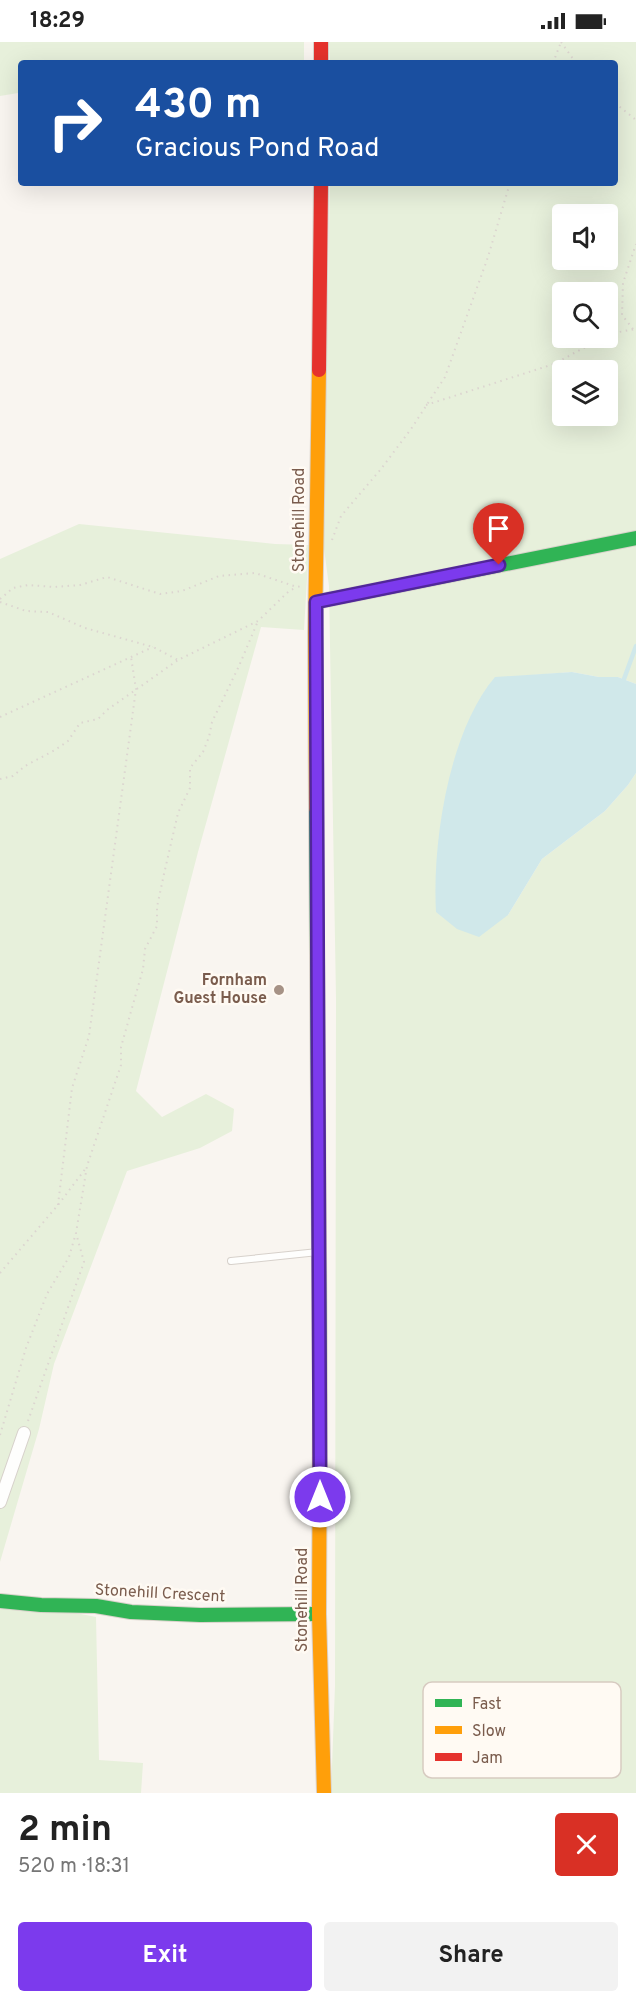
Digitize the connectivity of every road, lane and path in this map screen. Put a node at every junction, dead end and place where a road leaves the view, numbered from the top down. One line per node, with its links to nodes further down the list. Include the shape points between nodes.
1 (321, 42): 2 (street)
2 (321, 60)
3 (554, 60): 4 (path, via 561,42)
4 (574, 60)
5 (618, 105): 6 (path)
6 (636, 120)
7 (321, 186): 16 (street, Stonehill Road)
8 (509, 186): 13 (path, via 468,316 444,377)
9 (636, 244): 10 (path, via 623,283 622,315)
10 (634, 329): 11 (path)
11 (618, 332)
12 (584, 348): 13 (path, via 554,364)
13 (426, 405): 15 (path, via 381,469 341,516)
14 (636, 538): 19 (street)
15 (329, 549)
16 (316, 581): 17 (path); 19 (street, Stonehill Road)
17 (297, 587): 18 (path, via 255,573 219,576 182,591 160,594 107,577 80,585 13,588); 20 (path)
18 (0, 600): 21 (path)
19 (316, 602): 30 (street, Stonehill Road)
20 (258, 621): 23 (path); 27 (path, via 212,722 203,752 190,768 190,788 178,813 157,907 157,926 145,949 121,1047 121,1065)
21 (153, 647): 22 (path); 23 (path)
22 (131, 657): 24 (path); 25 (path)
23 (178, 660): 24 (path)
24 (136, 689): 26 (path, via 98,719 80,723 68,741 55,750 13,776); 28 (path, via 89,1036 72,1088)
25 (0, 717)
26 (0, 779)
27 (87, 1166): 28 (path); 29 (path)
28 (58, 1205): 32 (path)
29 (76, 1233): 33 (path, via 84,1262); 34 (path, via 69,1257 46,1294)
30 (319, 1252): 31 (lane); 37 (street, Stonehill Road)
31 (231, 1261)
32 (0, 1273)
33 (24, 1433): 35 (street)
34 (0, 1435)
35 (0, 1502)
36 (0, 1601): 37 (street, Stonehill Crescent, via 200,1615)
37 (319, 1614): 38 (street, Stonehill Road)
38 (324, 1793)

